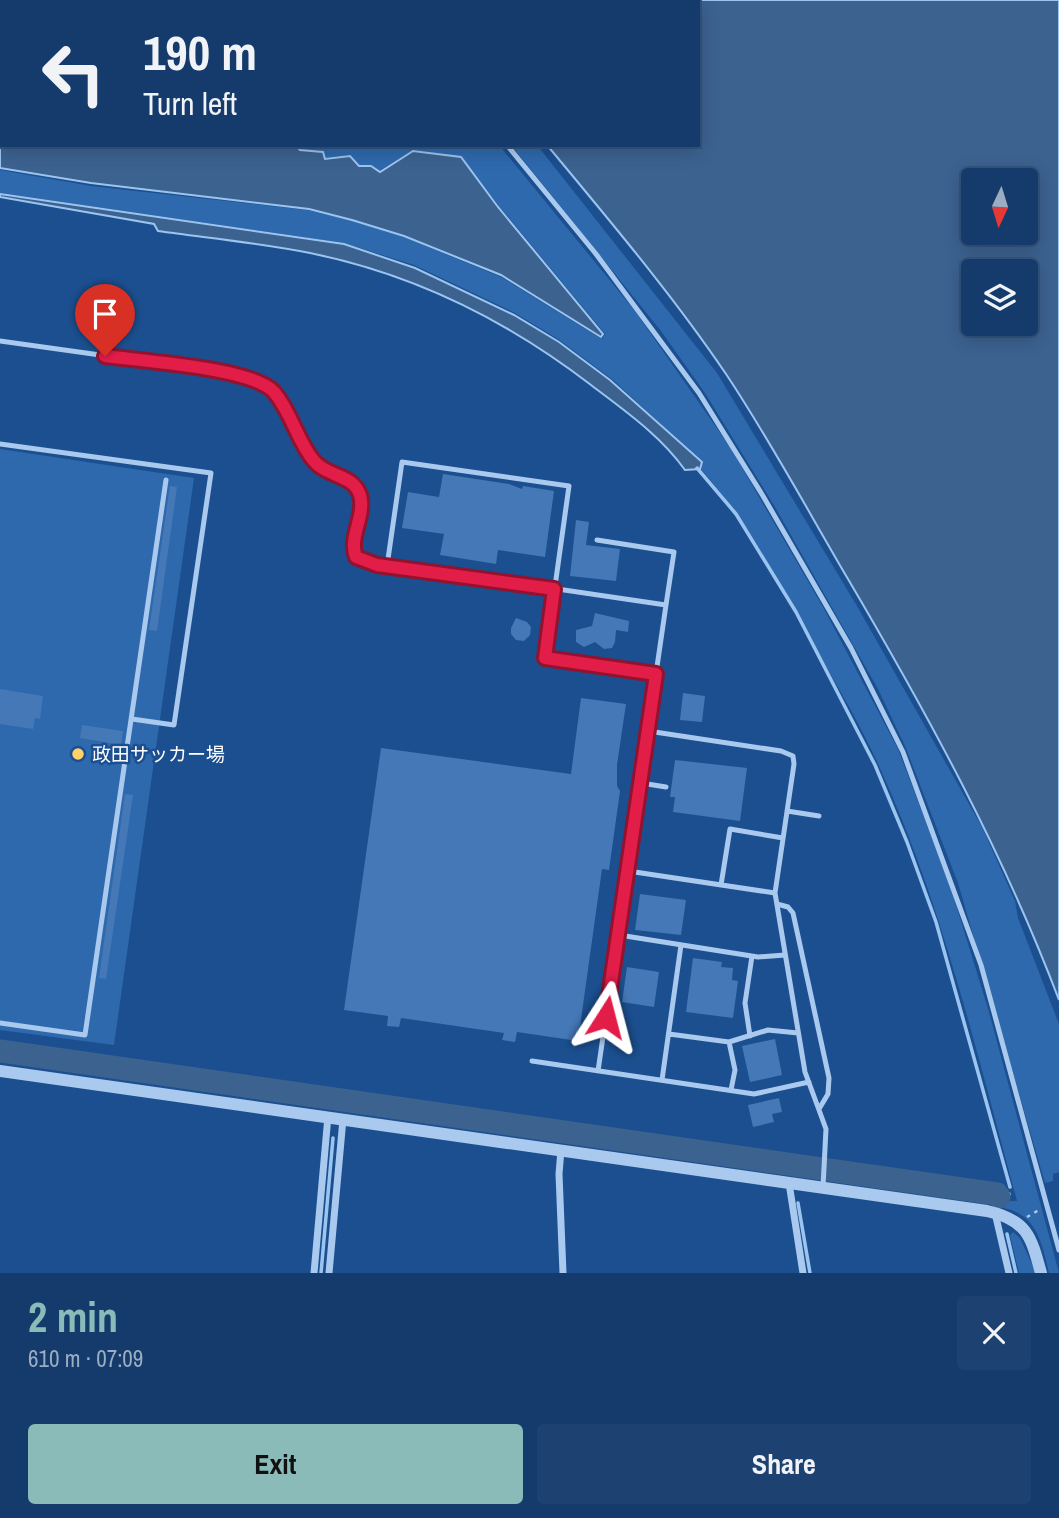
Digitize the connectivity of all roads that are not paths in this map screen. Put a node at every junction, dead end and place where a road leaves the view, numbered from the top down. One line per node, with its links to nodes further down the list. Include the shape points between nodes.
1 (509, 147): 43 (lane, via 596,254 699,393 851,648 903,752 981,965)
2 (0, 341): 6 (lane, via 261,381 280,399 318,467 346,479 360,494 356,557)
3 (0, 444): 10 (lane, via 211,473 174,725)
4 (166, 480): 10 (lane)
5 (597, 540): 8 (lane, via 674,552)
6 (387, 566): 7 (lane); 7 (lane, via 402,462 569,486)
7 (554, 589): 8 (lane); 9 (lane, via 545,658)
8 (666, 605): 9 (lane)
9 (656, 674): 11 (lane)
10 (132, 719): 25 (lane, via 85,1035)
11 (648, 731): 12 (lane); 14 (lane, via 788,753 794,764)
12 (641, 783): 13 (lane); 17 (lane)
13 (666, 787)
14 (787, 811): 15 (lane); 16 (lane)
15 (819, 816)
16 (783, 838): 18 (lane, via 730,830); 19 (lane)
17 (628, 871): 18 (lane); 21 (lane)
18 (721, 885): 19 (lane)
19 (775, 893): 20 (lane)
20 (777, 904): 23 (lane); 36 (lane, via 793,913 829,1079 828,1094)
21 (619, 935): 22 (lane); 32 (lane)
22 (681, 945): 24 (lane); 27 (lane)
23 (785, 955): 24 (lane); 26 (lane)
24 (752, 956): 28 (lane, via 745,1003)
25 (0, 1023)
26 (798, 1033): 28 (lane, via 768,1030); 34 (lane)
27 (669, 1034): 29 (lane); 33 (lane)
28 (750, 1036): 29 (lane)
29 (729, 1042): 35 (lane, via 735,1070)
30 (532, 1061): 32 (lane)
31 (0, 1070): 37 (street)
32 (598, 1071): 33 (lane)
33 (662, 1080): 35 (lane)
34 (809, 1082): 35 (lane, via 754,1094); 36 (lane)
35 (732, 1090)
36 (819, 1109): 40 (lane, via 826,1129)
37 (328, 1115): 38 (street); 44 (street)
38 (343, 1118): 39 (street); 45 (street)
39 (561, 1150): 41 (street); 46 (street)
40 (823, 1181): 41 (street); 42 (street)
41 (789, 1182): 47 (street)
42 (995, 1213): 48 (street); 49 (street, via 1026,1230)
43 (1059, 1250)
44 (314, 1273)
45 (329, 1273)
46 (563, 1273)
47 (803, 1273)
48 (1009, 1273)
49 (1041, 1273)

